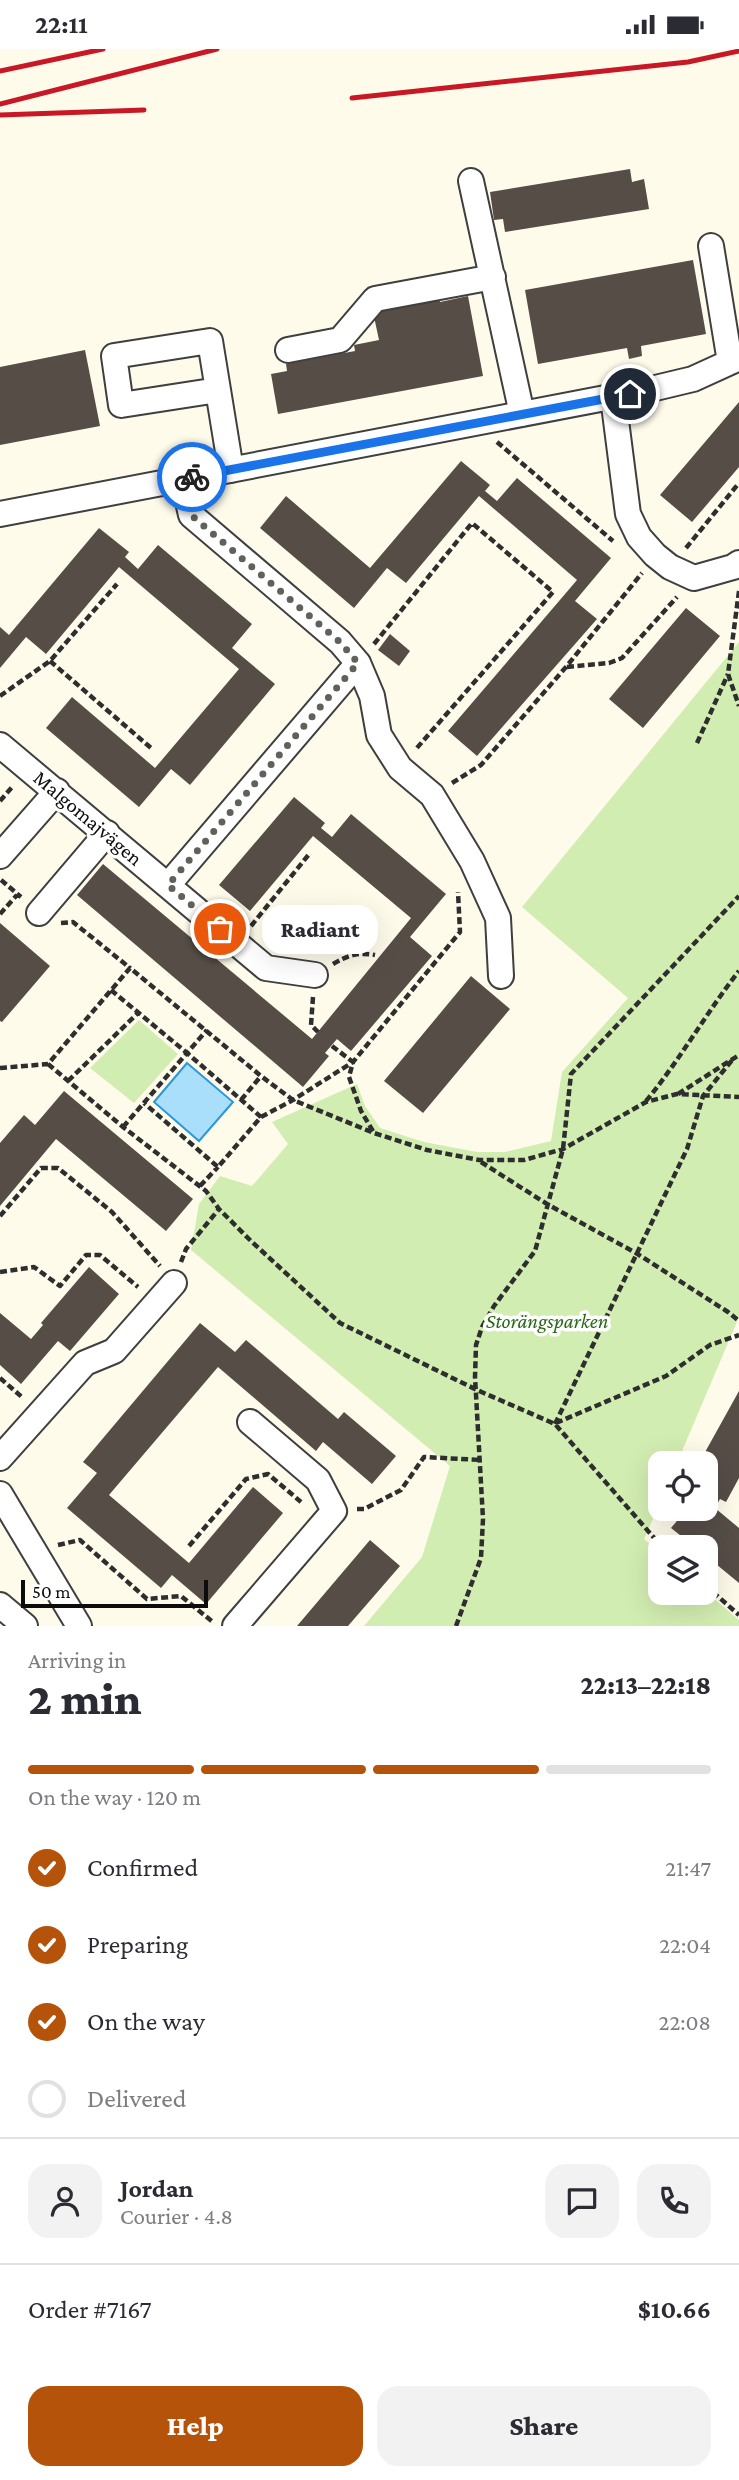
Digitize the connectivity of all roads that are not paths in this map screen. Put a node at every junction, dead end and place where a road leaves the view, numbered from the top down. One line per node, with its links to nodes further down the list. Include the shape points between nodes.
1 (471, 181): 3 (street)
2 (712, 246): 5 (street)
3 (493, 277): 4 (street, via 375,299 340,340); 8 (street)
4 (288, 350)
5 (735, 360): 7 (street, via 693,379)
6 (218, 390): 9 (street)
7 (613, 397): 8 (street); 12 (street, via 628,514 639,537 670,567 694,578)
8 (522, 414): 9 (street)
9 (230, 470): 10 (street)
10 (183, 479): 11 (street); 13 (street, via 191,515 340,642)
11 (0, 514)
12 (736, 565)
13 (358, 663): 18 (street); 21 (street, via 372,696 379,735 400,768 432,795 472,861 498,918)
14 (0, 746): 15 (street, Malgomajvägen)
15 (57, 791): 16 (street, Malgomajvägen); 17 (street)
16 (107, 833): 18 (street, Malgomajvägen); 19 (street)
17 (0, 856)
18 (168, 885): 20 (street, Malgomajvägen, via 266,968)
19 (39, 913)
20 (315, 975)
21 (501, 976)
22 (174, 1283): 24 (street, via 114,1351 85,1363)
23 (250, 1422): 29 (street, via 318,1480 330,1516)
24 (0, 1458)
25 (0, 1494): 28 (street)
26 (0, 1605): 27 (street)
27 (25, 1626)
28 (79, 1626)
29 (235, 1626)

